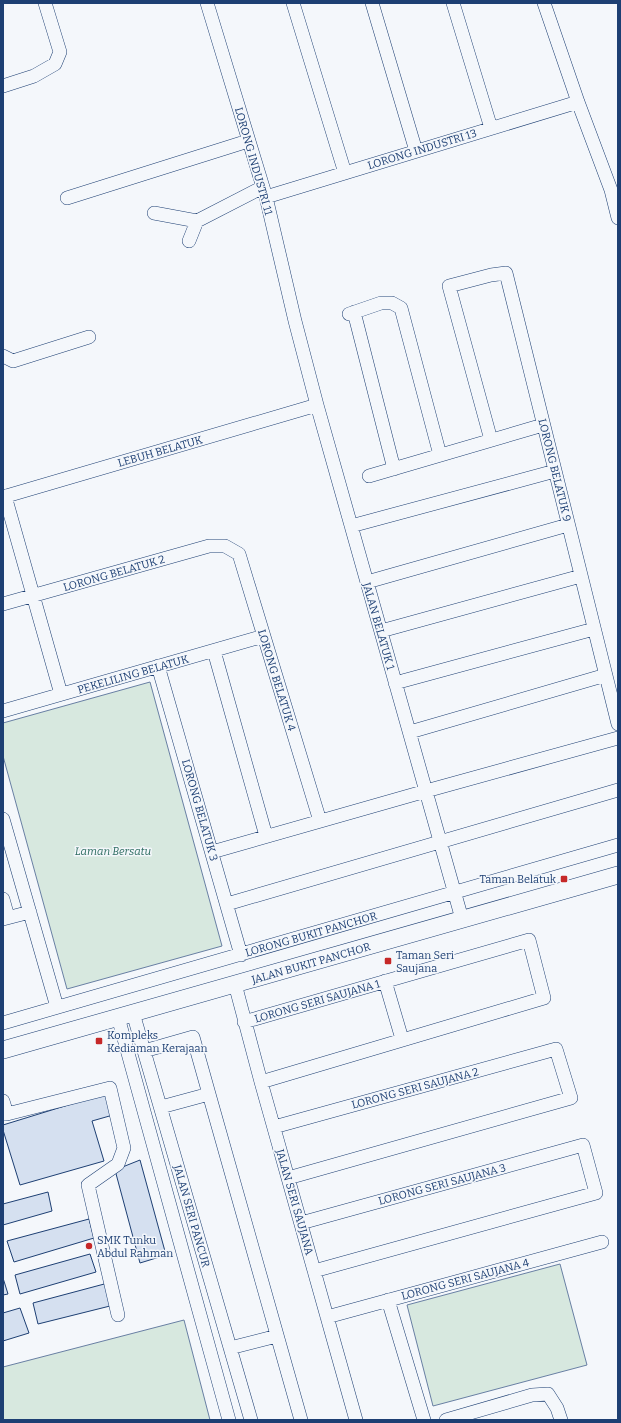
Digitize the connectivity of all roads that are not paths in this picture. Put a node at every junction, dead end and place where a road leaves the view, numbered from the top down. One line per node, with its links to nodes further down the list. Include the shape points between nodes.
1 (45, 3): 7 (street, via 60,52 55,64 34,76)
2 (208, 3): 10 (street, LORONG INDUSTRI 11)
3 (293, 3): 12 (street)
4 (372, 3): 11 (street)
5 (453, 3): 9 (street)
6 (544, 3): 8 (street)
7 (3, 86)
8 (578, 102): 9 (street, LORONG INDUSTRI 13); 16 (street, via 611,190)
9 (492, 128): 11 (street, LORONG INDUSTRI 13)
10 (248, 141): 13 (street, LORONG INDUSTRI 11); 14 (street)
11 (416, 151): 12 (street, LORONG INDUSTRI 13)
12 (345, 173): 13 (street, LORONG INDUSTRI 13)
13 (264, 192): 17 (street, LORONG INDUSTRI 13); 19 (street, LORONG INDUSTRI 11)
14 (67, 198)
15 (154, 213): 17 (street)
16 (618, 218)
17 (197, 221): 18 (street)
18 (189, 242)
19 (297, 327): 22 (street, JALAN BELATUK 1)
20 (89, 336): 21 (street, via 13,361)
21 (3, 356)
22 (317, 405): 29 (street, LEBUH BELATUK); 31 (street, JALAN BELATUK 1)
23 (543, 425): 24 (street); 24 (street, LORONG BELATUK 9, via 506,273 449,286); 27 (street, LORONG BELATUK 9)
24 (491, 440): 25 (street)
25 (440, 455): 26 (street); 26 (street, via 401,308 392,303 381,303 352,313)
26 (394, 469): 28 (street)
27 (555, 470): 30 (street, LORONG BELATUK 9); 31 (street)
28 (369, 476)
29 (4, 496): 35 (street)
30 (568, 525): 33 (street, LORONG BELATUK 9); 34 (street)
31 (351, 526): 34 (street, JALAN BELATUK 1)
32 (225, 546): 35 (street, LORONG BELATUK 2, via 209,546); 39 (street, LORONG BELATUK 4, via 239,554)
33 (581, 576): 37 (street, LORONG BELATUK 9); 38 (street)
34 (367, 582): 38 (street, JALAN BELATUK 1)
35 (33, 596): 36 (street, LORONG BELATUK 2); 44 (street)
36 (3, 604)
37 (594, 629): 42 (street, LORONG BELATUK 9); 43 (street)
38 (381, 631): 43 (street, JALAN BELATUK 1)
39 (264, 636): 40 (street, PEKELILING BELATUK); 52 (street, LORONG BELATUK 4)
40 (214, 651): 41 (street, PEKELILING BELATUK); 53 (street)
41 (158, 666): 44 (street, PEKELILING BELATUK); 56 (street, LORONG BELATUK 3)
42 (606, 675): 46 (street, LORONG BELATUK 9); 47 (street)
43 (395, 683): 47 (street, JALAN BELATUK 1)
44 (61, 694): 45 (street, PEKELILING BELATUK)
45 (3, 711)
46 (618, 724)
47 (410, 732): 50 (street, JALAN BELATUK 1)
48 (618, 738): 50 (street)
49 (618, 790): 54 (street)
50 (426, 791): 52 (street); 54 (street, JALAN BELATUK 1)
51 (3, 819): 61 (street)
52 (320, 821): 53 (street)
53 (266, 836): 56 (street)
54 (440, 842): 58 (street, JALAN BELATUK 1); 60 (street)
55 (618, 845): 58 (street, LORONG BUKIT PANCHOR)
56 (212, 852): 60 (street, LORONG BELATUK 3)
57 (618, 875): 63 (main road, JALAN BUKIT PANCHOR)
58 (455, 892): 63 (street, JALAN BELATUK 1); 64 (street, LORONG BUKIT PANCHOR)
59 (3, 899): 62 (street)
60 (227, 904): 64 (street, LORONG BELATUK 3)
61 (30, 912): 62 (street); 67 (street)
62 (6, 918)
63 (462, 919): 66 (main road, JALAN BUKIT PANCHOR)
64 (242, 954): 67 (street, LORONG BUKIT PANCHOR)
65 (385, 981): 69 (street, LORONG SERI SAUJANA 1); 71 (street); 71 (street, LORONG SERI SAUJANA 1, via 529,940 544,998)
66 (235, 984): 68 (main road, JALAN BUKIT PANCHOR); 69 (street, JALAN SERI SAUJANA)
67 (57, 1007): 70 (street, LORONG BUKIT PANCHOR)
68 (126, 1015): 72 (main road, JALAN BUKIT PANCHOR); 73 (street, JALAN SERI PANCUR); 88 (street)
69 (244, 1022): 74 (street, JALAN SERI SAUJANA)
70 (3, 1023)
71 (402, 1039): 74 (street)
72 (3, 1050)
73 (144, 1051): 75 (street, via 193,1037); 77 (street, JALAN SERI PANCUR)
74 (261, 1082): 78 (street, JALAN SERI SAUJANA)
75 (208, 1094): 77 (street); 86 (street)
76 (3, 1101): 84 (street, via 7,1114 110,1088 124,1148 118,1164 88,1185)
77 (161, 1107): 87 (street, JALAN SERI PANCUR)
78 (274, 1127): 79 (street, JALAN SERI SAUJANA); 79 (street, LORONG SERI SAUJANA 2, via 556,1049 571,1098)
79 (288, 1178): 80 (street, JALAN SERI SAUJANA)
80 (301, 1223): 82 (street, JALAN SERI SAUJANA); 82 (street, LORONG SERI SAUJANA 3, via 583,1145 596,1193)
81 (602, 1242): 83 (street, LORONG SERI SAUJANA 4)
82 (314, 1271): 85 (street, JALAN SERI SAUJANA)
83 (388, 1300): 85 (street, LORONG SERI SAUJANA 4); 92 (street)
84 (118, 1315)
85 (327, 1317): 91 (street, JALAN SERI SAUJANA)
86 (277, 1336): 87 (street); 90 (street)
87 (230, 1348): 89 (street, JALAN SERI PANCUR)
88 (229, 1420)
89 (251, 1420)
90 (302, 1420)
91 (356, 1420)
92 (424, 1420)
93 (446, 1420): 94 (street, via 532,1395 548,1394)
94 (561, 1420)

